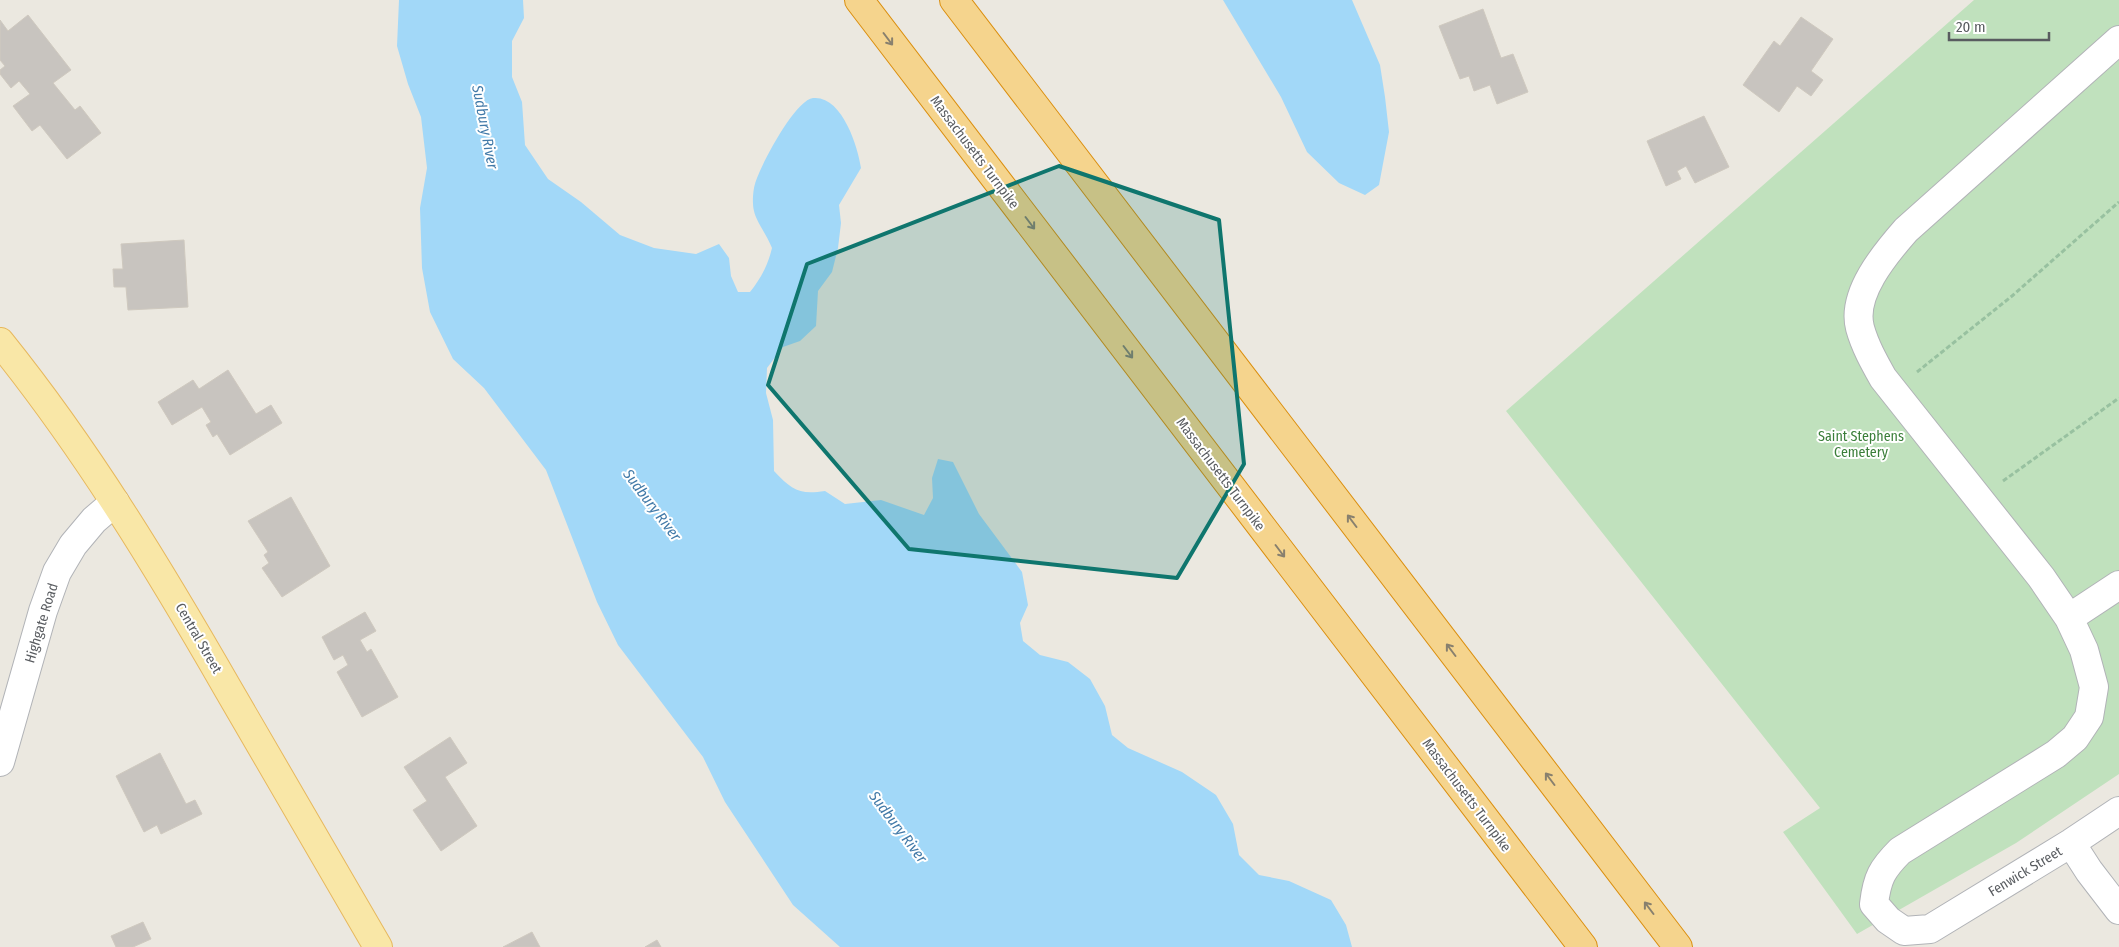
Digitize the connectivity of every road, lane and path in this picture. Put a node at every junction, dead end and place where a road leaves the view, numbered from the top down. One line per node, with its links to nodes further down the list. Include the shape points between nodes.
1 (859, 0): 17 (highway, Massachusetts Turnpike, one-way to 17)
2 (954, 0): 18 (highway, one-way to 2)
3 (2119, 40): 6 (street, via 1906,230 1882,259 1859,308 1860,326 1871,356)
4 (2119, 202): 6 (path, via 2012,296)
5 (0, 342): 9 (main road, Central Street)
6 (1893, 391): 8 (street)
7 (2119, 398): 8 (path)
8 (1978, 499): 11 (street, via 2042,577)
9 (115, 502): 12 (street, Highgate Road, via 73,545 57,572); 16 (main road, Central Street, via 157,567)
10 (2119, 585): 11 (street)
11 (2069, 618): 14 (street, Fenwick Street, via 2084,650 2094,687 2089,717 2075,738 2056,754 1900,851 1885,866 1876,884 1874,904 1888,920 1904,931 1930,929)
12 (0, 762)
13 (2119, 811): 14 (street, Fenwick Street)
14 (2071, 843): 15 (street)
15 (2119, 910)
16 (378, 947)
17 (1583, 947)
18 (1678, 947)

